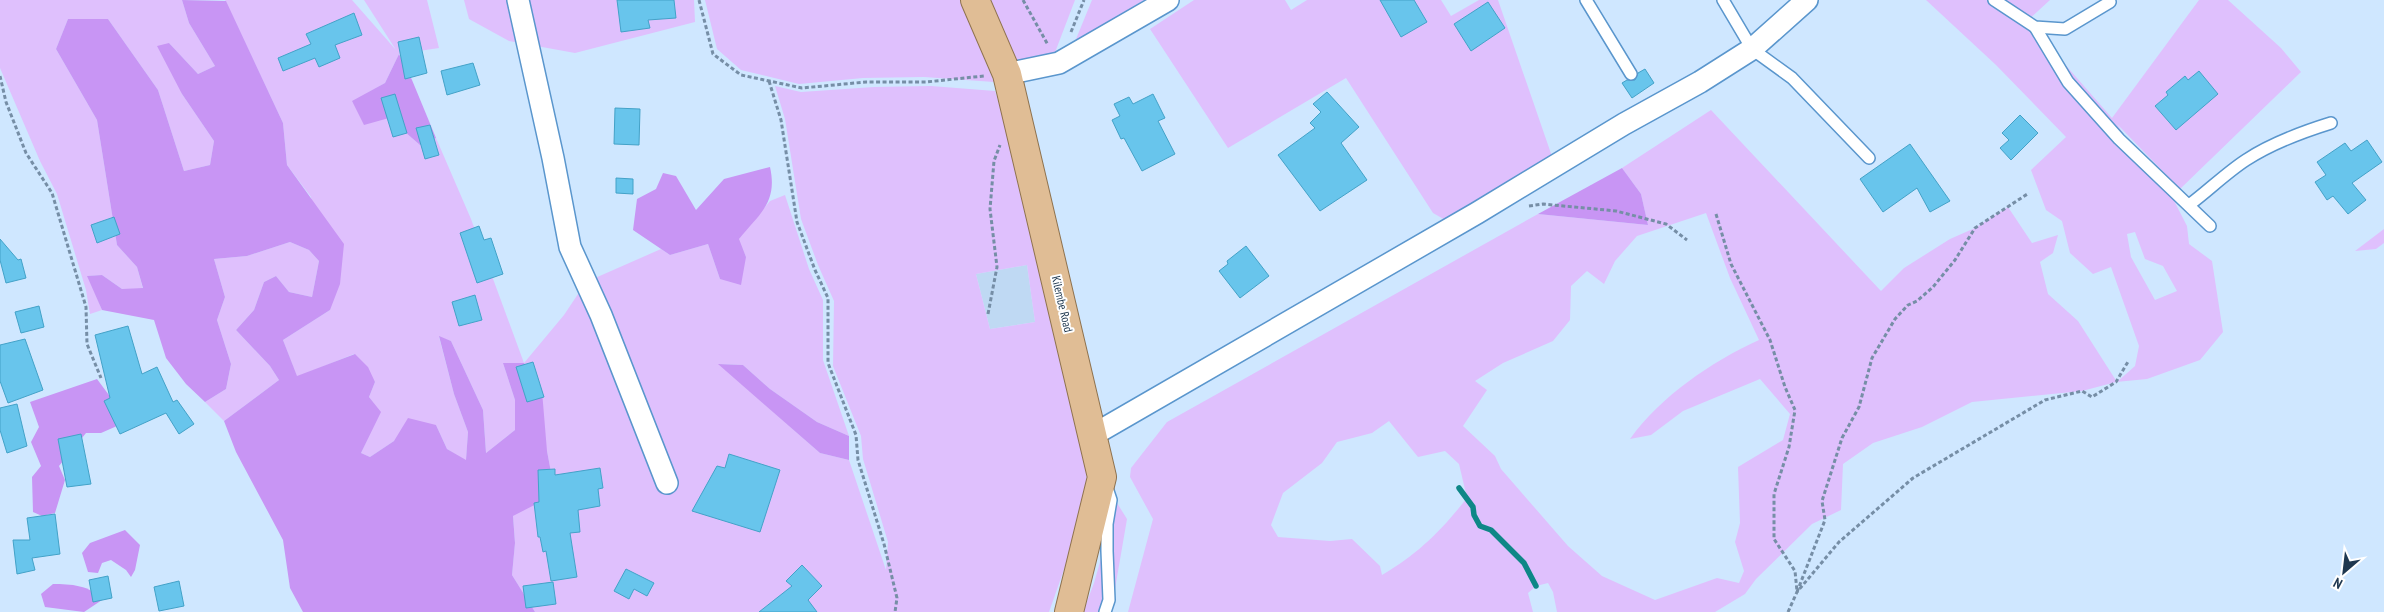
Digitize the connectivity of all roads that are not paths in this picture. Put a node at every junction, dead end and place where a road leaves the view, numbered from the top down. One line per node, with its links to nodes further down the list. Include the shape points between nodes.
1 (518, 0): 19 (street, via 570,247 601,315)
2 (975, 0): 11 (main road, Kilembe Road)
3 (1168, 0): 11 (street, via 1059,63)
4 (1586, 0): 12 (lane)
5 (1807, 0): 10 (street)
6 (1994, 0): 9 (lane)
7 (1724, 1): 10 (lane)
8 (2110, 2): 9 (lane, via 2065,29)
9 (2035, 27): 15 (lane, via 2068,82 2119,139)
10 (1752, 49): 14 (lane, via 1792,78); 17 (street, via 1477,213)
11 (1007, 74): 17 (main road, Kilembe Road)
12 (1631, 74)
13 (2331, 123): 15 (lane, via 2262,150)
14 (1869, 158)
15 (2189, 205): 16 (lane)
16 (2210, 226)
17 (1093, 435): 18 (main road, Kilembe Road)
18 (1102, 476): 20 (main road, Kilembe Road); 21 (lane, via 1111,500 1106,551 1109,600)
19 (667, 483)
20 (1069, 612)
21 (1105, 612)

